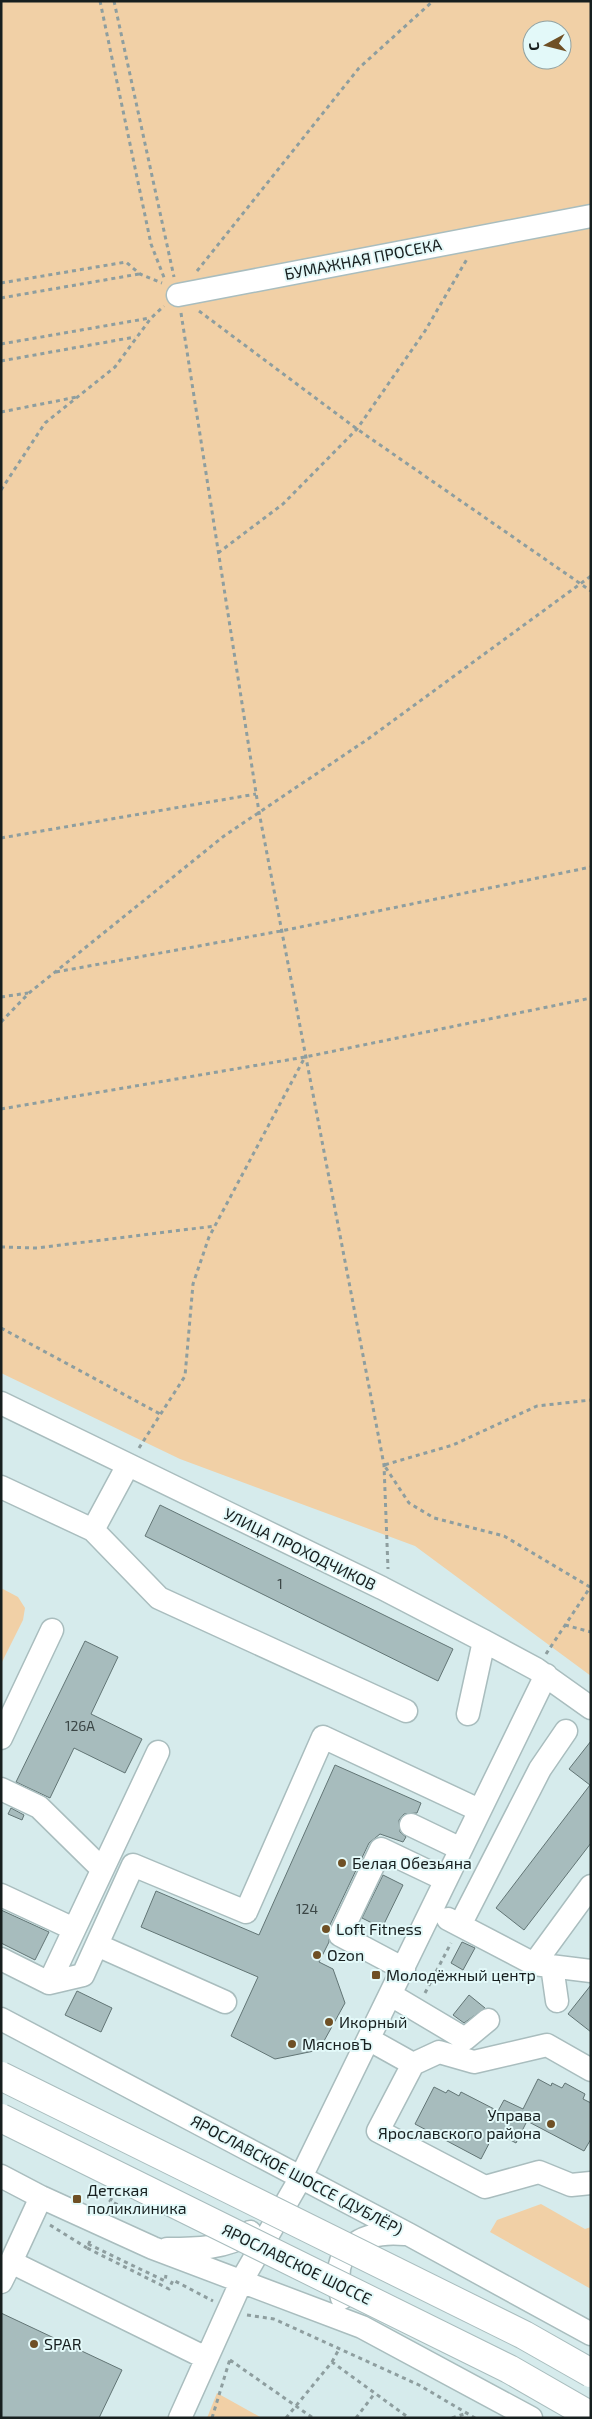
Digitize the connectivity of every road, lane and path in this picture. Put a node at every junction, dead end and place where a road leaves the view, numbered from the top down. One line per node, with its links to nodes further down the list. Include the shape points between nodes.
1 (100, 1): 8 (path, via 151,244)
2 (114, 1): 8 (path)
3 (433, 1): 8 (path, via 359,68)
4 (591, 216): 5 (street, БУМАЖНАЯ ПРОСЕКА)
5 (481, 236): 8 (street, БУМАЖНАЯ ПРОСЕКА); 16 (path, via 425,331)
6 (140, 274): 7 (path, via 126,262); 8 (path); 9 (path)
7 (1, 283)
8 (172, 290): 10 (path); 16 (path); 18 (path)
9 (1, 298)
10 (150, 318): 11 (path); 12 (path)
11 (136, 337): 13 (path); 14 (path, via 115,367)
12 (1, 344)
13 (1, 361)
14 (79, 396): 15 (path); 17 (path, via 45,424)
15 (1, 412)
16 (357, 429): 18 (path, via 283,504); 20 (path)
17 (1, 490)
18 (218, 553): 22 (path)
19 (591, 576): 20 (path)
20 (580, 583): 21 (path); 23 (path, via 368,739)
21 (591, 591)
22 (256, 794): 23 (path); 24 (path)
23 (259, 812): 26 (path); 27 (path, via 224,836)
24 (1, 838)
25 (591, 867): 26 (path)
26 (281, 931): 27 (path); 32 (path)
27 (55, 972): 28 (path)
28 (29, 993): 29 (path); 31 (path)
29 (1, 997)
30 (591, 998): 32 (path)
31 (1, 1022)
32 (305, 1057): 33 (path); 34 (path); 41 (path)
33 (1, 1109)
34 (215, 1226): 35 (path, via 37,1248); 39 (path, via 193,1284 185,1376)
35 (1, 1247)
36 (1, 1328): 39 (path)
37 (591, 1400): 41 (path, via 537,1406 453,1445)
38 (3, 1406): 40 (street, УЛИЦА ПРОХОДЧИКОВ)
39 (162, 1415): 40 (path)
40 (128, 1465): 43 (street); 49 (street, УЛИЦА ПРОХОДЧИКОВ)
41 (384, 1465): 44 (path); 45 (path, via 409,1503 434,1518 504,1536)
42 (1, 1487): 43 (street)
43 (93, 1530): 52 (street, via 159,1598)
44 (388, 1567)
45 (590, 1586): 46 (path)
46 (565, 1625): 48 (path); 50 (path)
47 (52, 1630): 55 (street)
48 (591, 1632)
49 (484, 1641): 50 (street, УЛИЦА ПРОХОДЧИКОВ); 53 (street)
50 (541, 1672): 51 (street, УЛИЦА ПРОХОДЧИКОВ); 58 (street)
51 (591, 1708)
52 (406, 1711)
53 (468, 1714)
54 (566, 1730): 66 (street, via 540,1769)
55 (1, 1738)
56 (158, 1752): 61 (street)
57 (1, 1789): 61 (street, via 39,1807)
58 (479, 1810): 60 (street); 68 (street, via 323,1737 246,1912 133,1865)
59 (412, 1825): 60 (street)
60 (461, 1849): 62 (street)
61 (102, 1870): 67 (street)
62 (446, 1880): 65 (street); 71 (street, via 382,1849 344,1926 340,1935)
63 (591, 1886): 70 (street)
64 (1, 1895): 67 (street)
65 (432, 1910): 66 (street); 71 (street)
66 (460, 1925): 70 (street); 77 (path)
67 (74, 1928): 73 (street)
68 (97, 1945): 73 (street, via 83,1975); 76 (street)
69 (1, 1959): 73 (street)
70 (543, 1965): 72 (street); 75 (street)
71 (404, 1969): 74 (street)
72 (591, 1971)
73 (49, 1983)
74 (391, 1996): 77 (street); 80 (street)
75 (557, 2001)
76 (224, 2002)
77 (416, 2010): 79 (street, via 465,2039)
78 (1, 2019): 86 (street, ЯРОСЛАВСКОЕ ШОССЕ (ДУБЛЁР))
79 (488, 2020)
80 (370, 2040): 81 (street); 86 (street)
81 (413, 2064): 82 (street, via 439,2052 474,2062 547,2045); 87 (street, via 378,2131 485,2187 539,2172 571,2185)
82 (591, 2070)
83 (1, 2076): 107 (main road, bridge, via 524,2334)
84 (1, 2118): 111 (main road, ЯРОСЛАВСКОЕ ШОССЕ, bridge, via 509,2369)
85 (1, 2176): 88 (street)
86 (300, 2179): 90 (street); 92 (street, ЯРОСЛАВСКОЕ ШОССЕ (ДУБЛЁР))
87 (591, 2183)
88 (41, 2197): 95 (street); 96 (street)
89 (110, 2201): 91 (path)
90 (287, 2201): 95 (street, via 247,2234 228,2242 206,2248); 98 (street)
91 (135, 2213)
92 (408, 2234): 100 (street, via 387,2232 369,2236 354,2244 341,2259 337,2277 342,2296 349,2312); 101 (street, ЯРОСЛАВСКОЕ ШОССЕ (ДУБЛЁР))
93 (90, 2239): 94 (path)
94 (88, 2244): 97 (path, via 165,2281 168,2276); 99 (path, via 87,2248 169,2289 173,2280)
95 (154, 2248): 98 (street)
96 (6, 2272): 104 (street)
97 (159, 2272)
98 (242, 2280): 99 (street); 100 (street)
99 (228, 2309): 102 (path, via 274,2320); 104 (street)
100 (362, 2327): 120 (street)
101 (591, 2334)
102 (340, 2349): 106 (path); 110 (path, via 419,2385)
103 (233, 2351): 105 (path)
104 (206, 2358): 112 (street)
105 (230, 2360): 109 (path); 113 (path)
106 (332, 2362): 108 (path); 109 (path)
107 (591, 2372)
108 (375, 2393): 116 (path); 117 (path)
109 (296, 2406): 114 (path); 115 (path)
110 (466, 2412): 118 (path); 119 (path)
111 (591, 2416)
112 (180, 2418)
113 (212, 2418)
114 (286, 2418)
115 (313, 2418)
116 (356, 2418)
117 (409, 2418)
118 (452, 2418)
119 (476, 2418)
120 (531, 2418)

